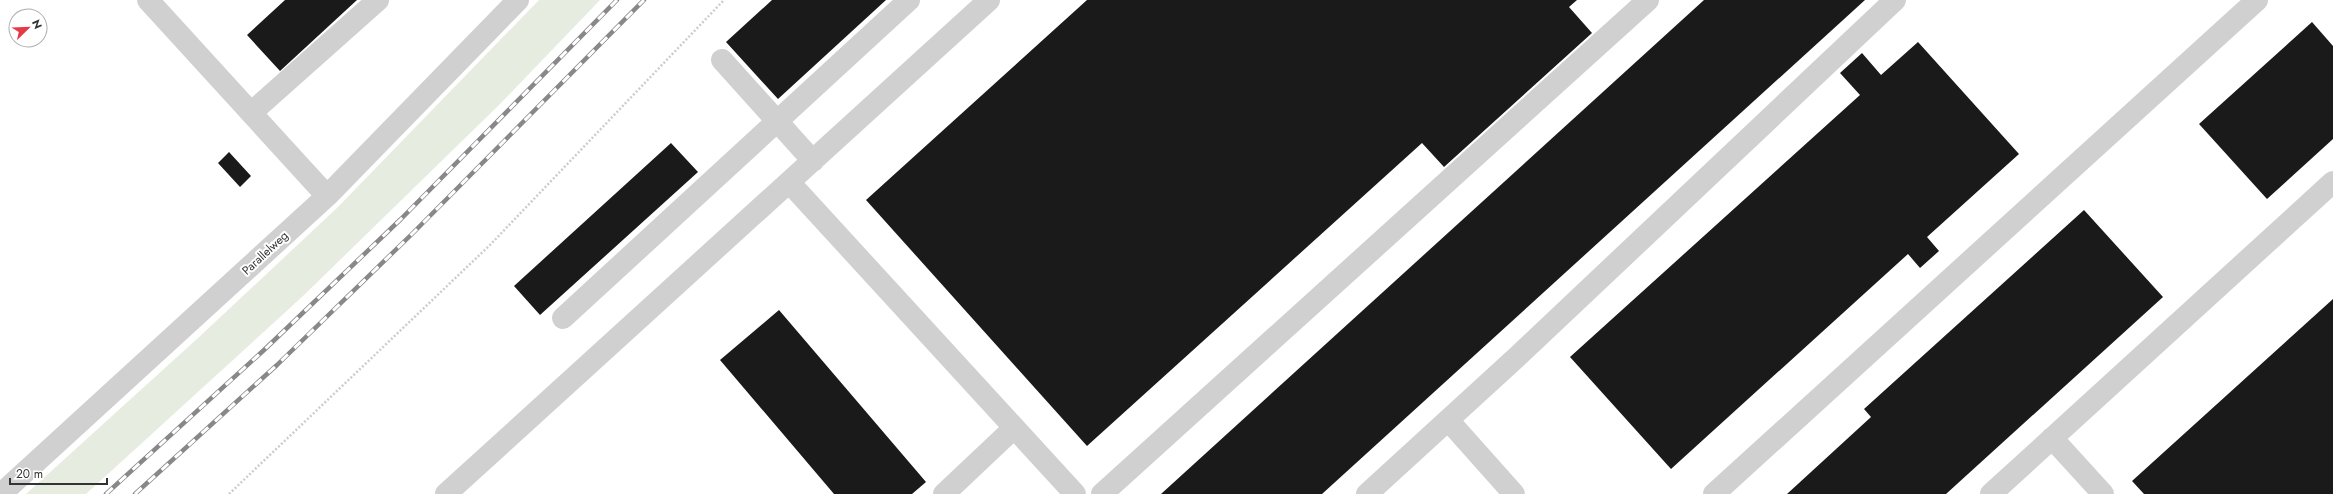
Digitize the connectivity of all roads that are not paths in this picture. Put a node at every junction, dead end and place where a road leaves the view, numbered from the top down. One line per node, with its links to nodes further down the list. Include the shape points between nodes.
1 (148, 0): 10 (street)
2 (378, 0): 10 (street)
3 (518, 0): 15 (street, Parallelweg)
4 (908, 0): 11 (street)
5 (989, 0): 12 (street)
6 (1648, 0): 24 (street)
7 (1895, 0): 17 (street)
8 (2257, 0): 27 (street)
9 (722, 60): 11 (street)
10 (251, 114): 15 (street)
11 (777, 120): 12 (street); 16 (street)
12 (813, 161): 13 (street)
13 (789, 182): 18 (street); 21 (street)
14 (2333, 182): 19 (street)
15 (327, 196): 20 (street, Parallelweg)
16 (563, 318)
17 (1448, 420): 25 (street); 26 (street)
18 (1014, 428): 22 (street); 23 (street)
19 (2052, 438): 28 (street); 29 (street)
20 (1, 494)
21 (446, 494)
22 (944, 494)
23 (1075, 494)
24 (1102, 494)
25 (1368, 494)
26 (1514, 494)
27 (1714, 494)
28 (1991, 494)
29 (2102, 494)

